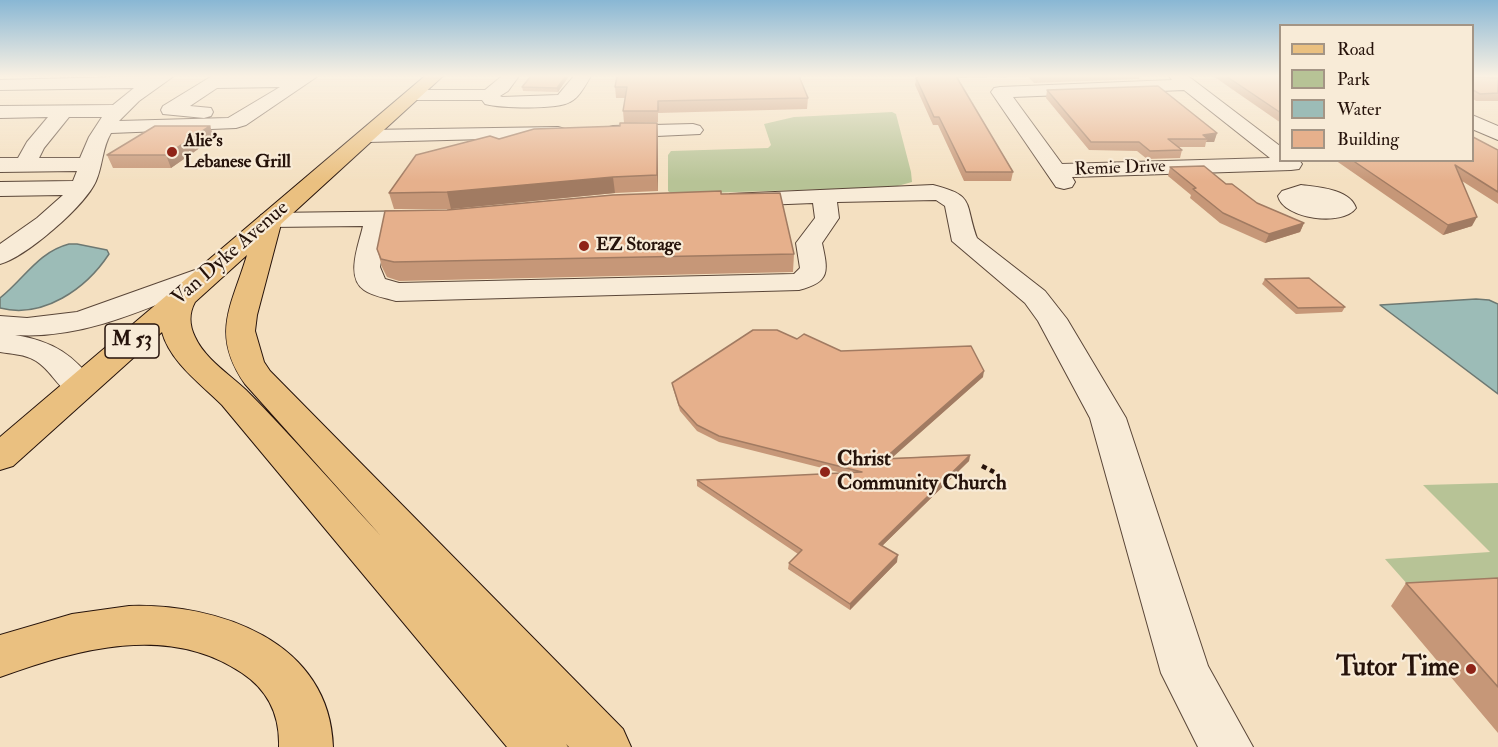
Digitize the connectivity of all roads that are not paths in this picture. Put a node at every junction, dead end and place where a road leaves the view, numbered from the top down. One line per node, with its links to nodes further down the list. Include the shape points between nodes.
1 (64, 111): 8 (street); 9 (street); 13 (street)
2 (119, 111): 9 (street)
3 (212, 111): 11 (street)
4 (255, 111): 11 (street, via 239,121)
5 (396, 111): 16 (main road, Van Dyke Avenue / M 53)
6 (1013, 111): 20 (street, Remie Drive, via 1060,177)
7 (1221, 111): 19 (street)
8 (0, 112)
9 (111, 119): 11 (street); 22 (street, via 93,148)
10 (1474, 122): 15 (street)
11 (189, 126)
12 (0, 129): 13 (street)
13 (47, 129): 18 (street)
14 (693, 130): 16 (street)
15 (1498, 134)
16 (368, 136): 33 (main road, Van Dyke Avenue / M 53)
17 (0, 146): 18 (street)
18 (29, 155): 22 (street); 23 (street)
19 (1279, 155)
20 (1279, 161)
21 (1289, 162): 26 (street, via 1315,183)
22 (89, 164): 24 (street)
23 (0, 165)
24 (80, 188): 25 (street); 30 (street)
25 (0, 189)
26 (1321, 194)
27 (824, 196): 28 (street); 32 (street, via 827,218 809,243 812,276 799,282 396,292 373,284 366,267); 45 (street, via 933,192 954,199 959,206 965,242 1035,297 1052,319 1108,418 1186,674)
28 (708, 200)
29 (20, 211): 30 (street)
30 (60, 211): 34 (street)
31 (451, 218): 32 (street)
32 (380, 219): 33 (street)
33 (270, 220): 36 (main road, Van Dyke Avenue / M 53); 44 (main road, via 240,332 248,362 257,377)
34 (12, 238): 35 (street)
35 (0, 256)
36 (197, 285): 37 (street, via 70,323 28,328); 39 (main road, Van Dyke Avenue / M 53); 43 (main road, via 176,312 175,330 182,346 234,398)
37 (0, 325)
38 (0, 343): 39 (street, via 31,346 46,352)
39 (80, 387): 40 (main road, Van Dyke Avenue / M 53)
40 (0, 457)
41 (0, 656): 42 (main road, via 59,637 105,629 147,625 188,628 250,651 275,669 293,693 305,724)
42 (306, 747)
43 (541, 747)
44 (604, 747)
45 (1226, 747)

